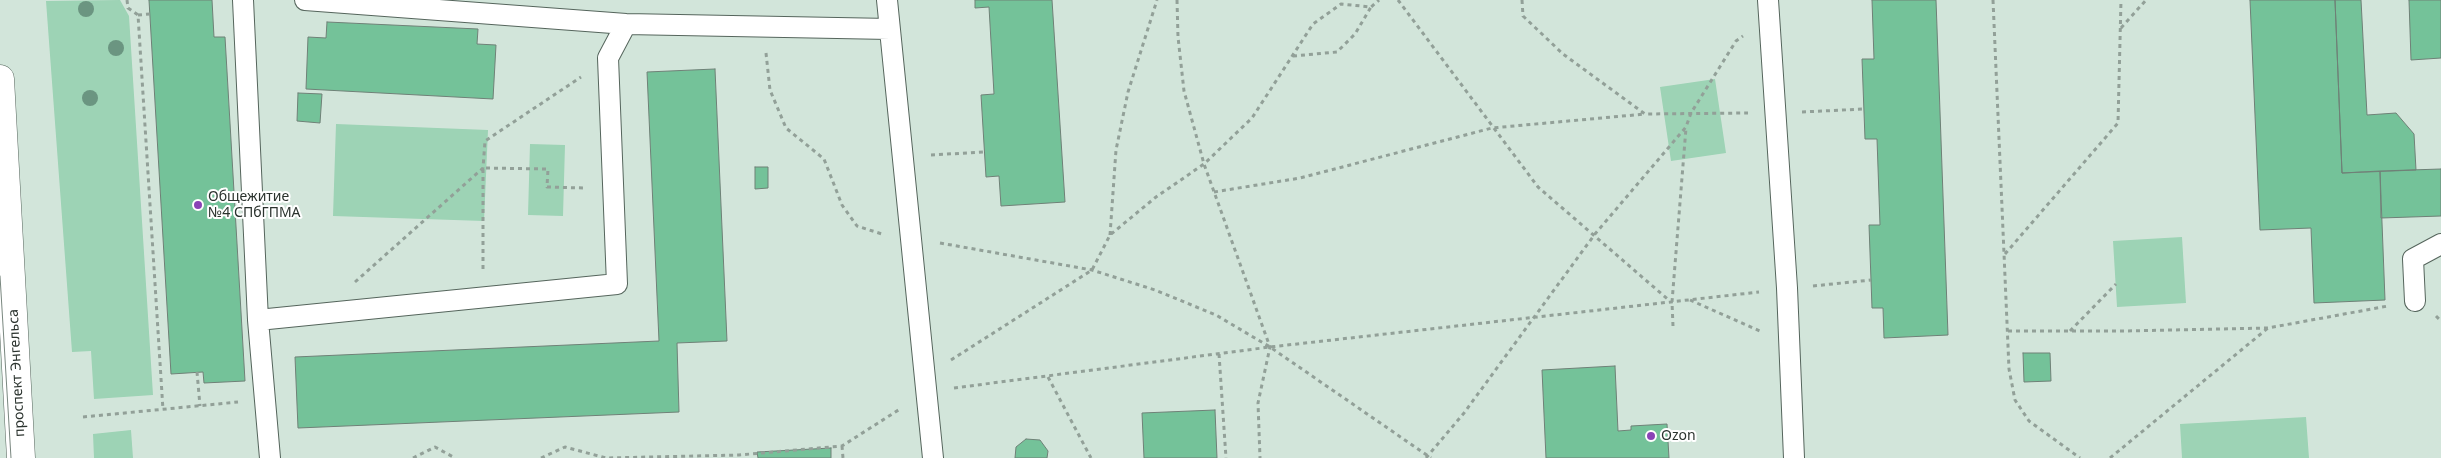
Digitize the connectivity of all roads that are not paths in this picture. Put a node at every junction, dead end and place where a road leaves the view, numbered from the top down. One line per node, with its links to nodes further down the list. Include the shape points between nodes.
1 (243, 0): 10 (lane)
2 (305, 0): 5 (lane)
3 (887, 0): 6 (lane)
4 (1768, 0): 14 (lane, via 1787,288)
5 (626, 24): 6 (lane); 10 (lane, via 608,58 617,284)
6 (890, 29): 13 (lane)
7 (0, 79): 11 (main road, проспект Энгельса)
8 (2441, 244): 9 (lane, via 2413,259)
9 (2415, 301)
10 (258, 320): 12 (lane)
11 (21, 458)
12 (270, 458)
13 (933, 458)
14 (1794, 458)

